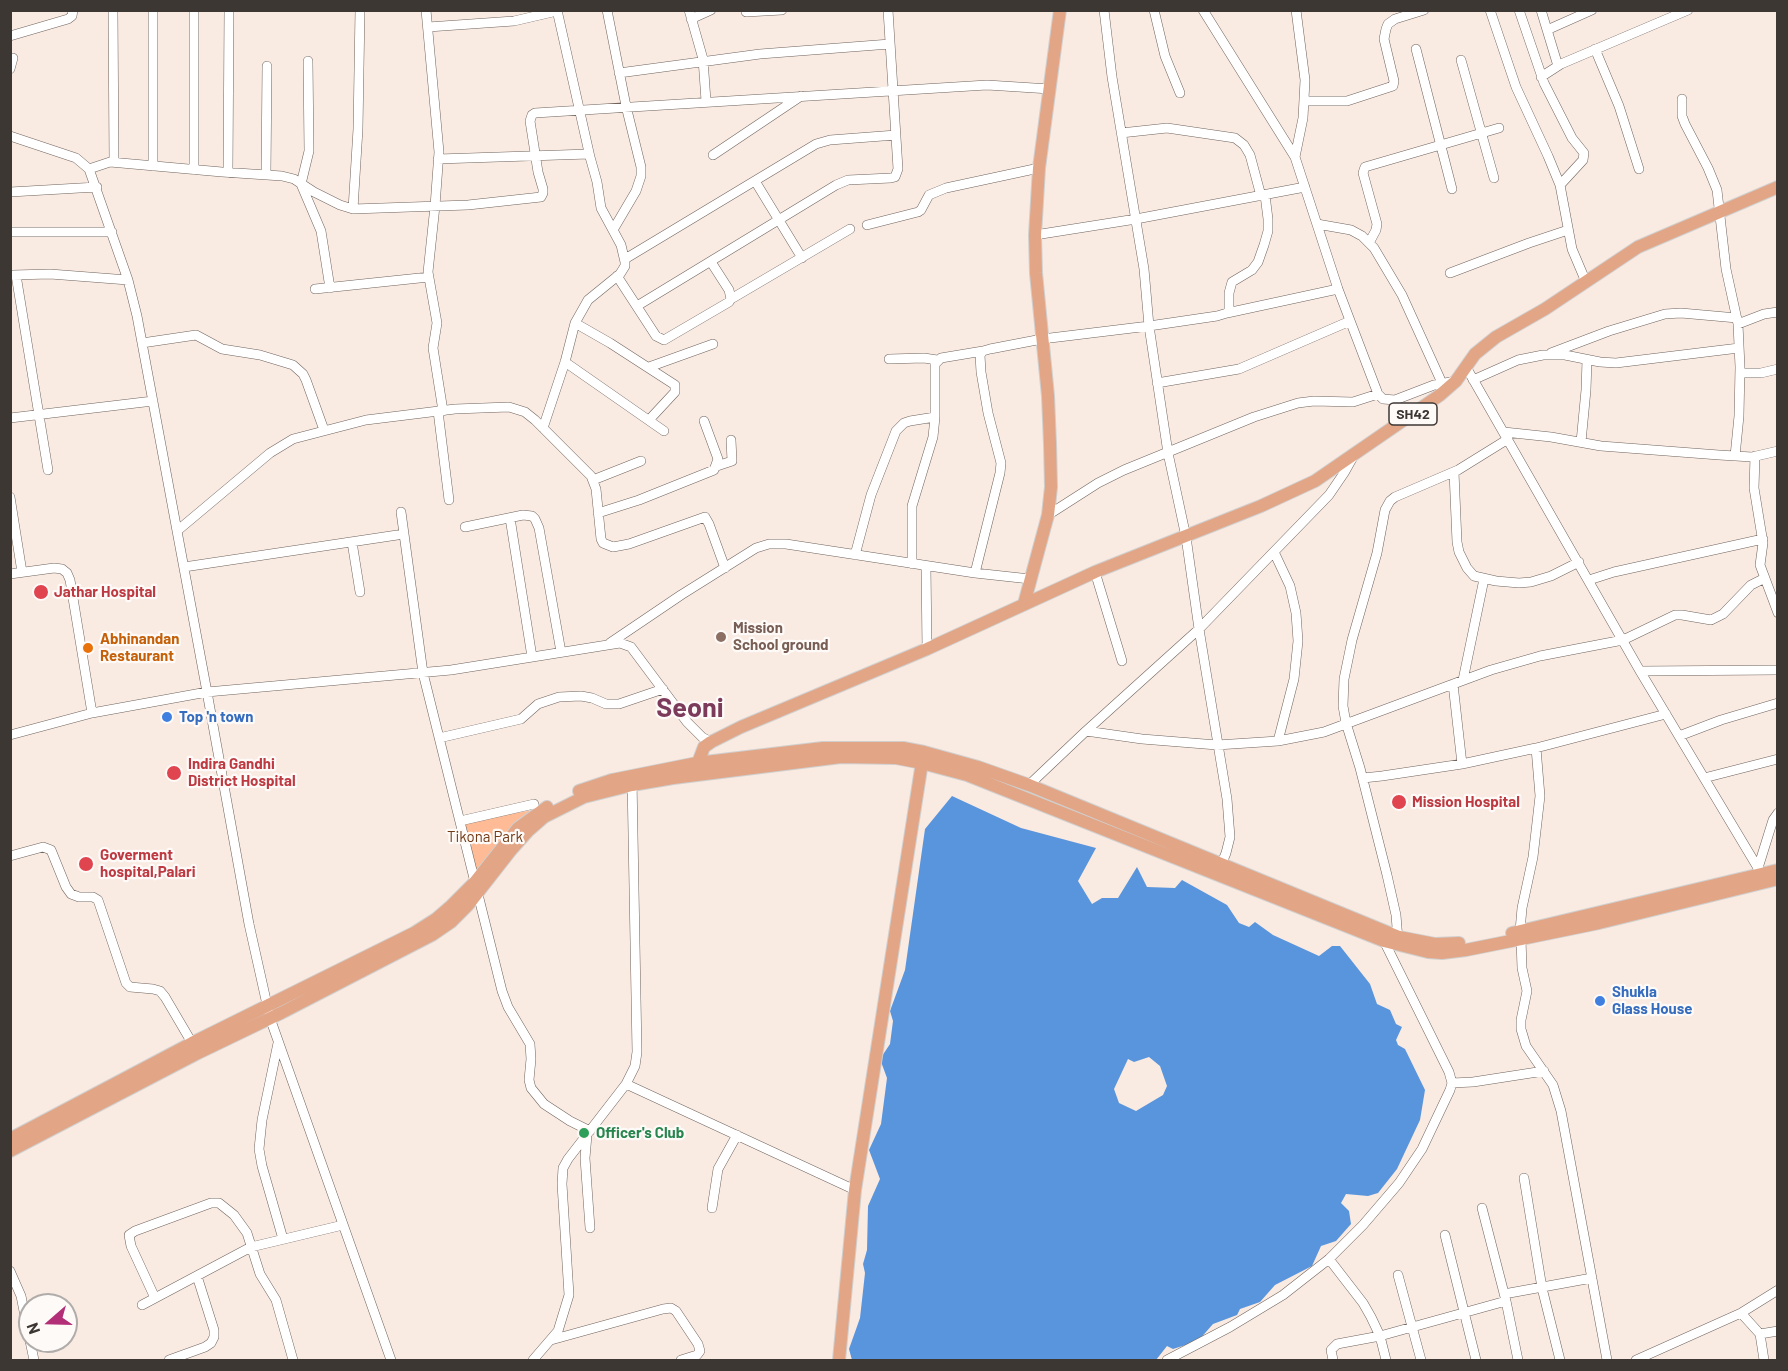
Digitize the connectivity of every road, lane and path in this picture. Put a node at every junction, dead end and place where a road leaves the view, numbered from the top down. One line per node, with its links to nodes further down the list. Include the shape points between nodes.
1 (73, 10): 30 (street, via 68,19)
2 (113, 10): 63 (street)
3 (194, 10): 68 (street)
4 (229, 10): 69 (street)
5 (360, 10): 82 (street)
6 (426, 10): 28 (street)
7 (607, 10): 41 (street)
8 (711, 10): 25 (street)
9 (782, 10): 24 (street)
10 (888, 10): 31 (street)
11 (1060, 10): 43 (main road)
12 (1104, 10): 53 (street)
13 (1154, 10): 45 (street, via 1165,56)
14 (1203, 10): 61 (street)
15 (1296, 10): 49 (street, via 1305,70)
16 (1424, 10): 26 (street)
17 (1490, 10): 74 (street, via 1516,87)
18 (1519, 10): 42 (street)
19 (1541, 10): 29 (street)
20 (1592, 10): 29 (street)
21 (1688, 10): 27 (street)
22 (557, 11): 28 (street, via 514,21); 51 (street)
23 (153, 12): 64 (street)
24 (746, 12)
25 (690, 15): 37 (street)
26 (1394, 15): 49 (street, via 1384,36 1393,86 1347,101)
27 (1663, 15): 33 (street)
28 (428, 27): 62 (street)
29 (1547, 30): 39 (street)
30 (10, 36)
31 (890, 44): 37 (street); 44 (street)
32 (1416, 49): 57 (street)
33 (1595, 50): 39 (street); 67 (street, via 1619,106)
34 (13, 58): 40 (street)
35 (1461, 60): 54 (street)
36 (308, 61): 73 (street, via 309,151)
37 (703, 61): 41 (street); 48 (street)
38 (267, 66): 70 (street)
39 (1558, 66): 42 (street)
40 (10, 69)
41 (619, 73): 50 (street)
42 (1541, 76): 74 (street, via 1572,138 1584,153 1583,160)
43 (1050, 89): 44 (street, via 987,85); 65 (main road)
44 (893, 90): 46 (street); 55 (street)
45 (1180, 93)
46 (802, 96): 48 (street); 59 (street)
47 (1682, 99): 83 (street, via 1682,116 1717,190)
48 (706, 101): 50 (street)
49 (1304, 101): 61 (street)
50 (626, 106): 51 (street); 88 (street, via 641,176 632,200)
51 (580, 109): 58 (street); 60 (street, via 532,115)
52 (1499, 128): 54 (street)
53 (1121, 133): 80 (street, via 1167,128 1235,138 1250,155); 85 (street)
54 (1482, 133): 57 (street); 71 (street)
55 (896, 135): 72 (street, via 824,141); 84 (street, via 895,177 842,182)
56 (10, 136): 66 (street, via 76,158)
57 (1440, 145): 78 (street); 94 (street, via 1365,166 1363,173 1377,224)
58 (590, 154): 60 (street); 88 (street, via 601,208)
59 (713, 155)
60 (536, 157): 62 (street); 81 (street, via 541,197)
61 (1295, 157): 77 (street)
62 (438, 159): 81 (street)
63 (114, 162): 64 (street); 66 (street)
64 (153, 166): 68 (street)
65 (1039, 168): 87 (street, via 945,188 929,195 918,212); 93 (main road)
66 (89, 169): 75 (street)
67 (1639, 169)
68 (194, 170): 69 (street)
69 (228, 173): 70 (street)
70 (266, 175): 73 (street, via 288,177)
71 (1494, 178)
72 (755, 181): 84 (street); 96 (street)
73 (301, 184): 82 (street); 104 (street, via 321,231)
74 (1560, 185): 90 (street)
75 (97, 187): 79 (street); 92 (street)
76 (1778, 187): 83 (main road, SH42)
77 (1305, 188): 80 (street); 86 (street)
78 (1452, 189)
79 (10, 192)
80 (1263, 196): 85 (street); 110 (street, via 1268,219 1264,245 1252,270 1232,282)
81 (435, 206): 82 (street); 101 (street)
82 (353, 209)
83 (1719, 213): 103 (main road, SH42, via 1638,247); 112 (street)
84 (780, 219): 95 (street); 97 (street)
85 (1136, 219): 93 (street); 114 (street)
86 (1317, 224): 94 (street, via 1351,230); 106 (street)
87 (867, 225)
88 (613, 230): 96 (street)
89 (850, 230): 95 (street)
90 (1568, 230): 98 (street); 103 (street)
91 (10, 232): 92 (street)
92 (112, 232): 102 (street)
93 (1035, 235): 115 (main road)
94 (1369, 243): 132 (street, via 1402,294)
95 (802, 258): 107 (street)
96 (625, 259): 100 (street, via 623,271)
97 (711, 262): 107 (street); 108 (street)
98 (1450, 273)
99 (14, 275): 102 (street); 136 (street)
100 (617, 276): 108 (street); 113 (street, via 588,300)
101 (429, 277): 104 (street); 135 (street, via 437,322 433,348)
102 (128, 280): 116 (street)
103 (1586, 282): 126 (main road, SH42, via 1496,337)
104 (330, 288): 105 (street)
105 (315, 289)
106 (1338, 289): 110 (street); 111 (street)
107 (731, 299): 108 (street, via 664,340 656,336)
108 (637, 306)
109 (1778, 312): 112 (street)
110 (1227, 313): 114 (street)
111 (1350, 321): 131 (street, via 1239,369); 133 (street)
112 (1737, 321): 118 (street); 120 (street, via 1665,314)
113 (575, 323): 124 (street); 125 (street)
114 (1149, 326): 115 (street); 131 (street)
115 (1042, 339): 119 (street); 161 (main road, via 1050,444)
116 (142, 343): 134 (street); 142 (street, via 196,335 229,351 293,365 306,380)
117 (713, 344): 125 (street)
118 (1739, 348): 123 (street, via 1616,363); 128 (street)
119 (983, 351): 122 (street); 178 (street, via 981,372 1001,464)
120 (1550, 354): 123 (street); 129 (street, via 1518,360)
121 (889, 359): 122 (street)
122 (938, 360): 137 (street, via 934,370)
123 (1587, 360): 146 (street)
124 (565, 362): 139 (street); 141 (street)
125 (650, 367): 139 (street, via 676,389)
126 (1466, 367): 129 (street); 130 (main road, SH42)
127 (1778, 369): 128 (street)
128 (1740, 373): 150 (street)
129 (1473, 380): 144 (street)
130 (1456, 381): 132 (street); 149 (main road, SH42)
131 (1158, 383): 148 (street)
132 (1442, 383): 133 (street, via 1395,400 1383,399)
133 (1378, 394): 148 (street, via 1353,402 1314,401 1281,407)
134 (153, 401): 136 (street); 164 (street)
135 (440, 411): 141 (street, via 516,408); 142 (street, via 366,420); 158 (street)
136 (39, 414): 138 (street); 154 (street)
137 (935, 417): 170 (street, via 904,423 896,431 871,495); 172 (street, via 933,437 912,506)
138 (10, 418)
139 (649, 420): 143 (street)
140 (704, 421): 153 (street)
141 (543, 428): 156 (street)
142 (324, 430): 164 (street, via 282,445)
143 (664, 431)
144 (1506, 436): 146 (street); 155 (street); 171 (street)
145 (731, 440): 153 (street, via 732,460)
146 (1581, 442): 150 (street)
147 (1778, 451): 151 (street)
148 (1168, 453): 161 (street, via 1106,479); 166 (street)
149 (1353, 456): 166 (main road, SH42, via 1315,481); 169 (street, via 1329,495)
150 (1735, 456): 151 (street)
151 (1755, 456): 167 (street, via 1754,488)
152 (641, 461): 156 (street)
153 (717, 466): 160 (street, via 709,474)
154 (48, 470)
155 (1454, 472): 182 (street, via 1459,552 1470,573); 204 (street, via 1395,497 1385,510 1344,679)
156 (593, 480): 160 (street)
157 (10, 497): 176 (street)
158 (449, 500)
159 (401, 512): 165 (street)
160 (598, 513): 175 (street, via 600,539 613,547 705,517)
161 (1047, 515): 181 (main road)
162 (510, 518): 163 (street); 191 (street, via 528,516 538,524); 192 (street)
163 (465, 527)
164 (177, 531): 174 (street)
165 (404, 534): 168 (street); 196 (street)
166 (1186, 537): 177 (main road, SH42); 187 (street)
167 (1763, 539): 180 (street, via 1760,560); 183 (street)
168 (352, 542): 174 (street); 184 (street)
169 (1274, 552): 187 (street); 209 (street, via 1290,586 1298,641 1294,679)
170 (855, 555): 172 (street); 175 (street, via 769,544)
171 (1579, 562): 182 (street, via 1531,582); 183 (street)
172 (912, 564): 173 (street)
173 (926, 566): 178 (street); 190 (street)
174 (184, 567): 200 (street)
175 (725, 568): 189 (street)
176 (22, 572): 179 (street); 202 (street, via 58,568 69,576)
177 (1095, 572): 185 (main road, SH42); 193 (street)
178 (975, 573): 181 (street)
179 (10, 574)
180 (1765, 578): 186 (street); 188 (street, via 1751,585 1717,618 1675,615)
181 (1030, 579): 185 (main road)
182 (1484, 579): 197 (street)
183 (1589, 580): 188 (street)
184 (360, 592)
185 (1024, 604): 190 (main road)
186 (1778, 613)
187 (1199, 629): 205 (street); 211 (street)
188 (1623, 640): 195 (street); 197 (street, via 1540,656)
189 (608, 644): 191 (street); 199 (street, via 631,647)
190 (927, 649): 210 (main road)
191 (561, 652): 192 (street)
192 (532, 657): 196 (street)
193 (1122, 661)
194 (1778, 670): 195 (street)
195 (1640, 671): 203 (street)
196 (423, 673): 200 (street); 208 (street)
197 (1463, 680): 198 (street)
198 (1453, 684): 204 (street); 215 (street)
199 (663, 689): 208 (street, via 619,704 581,696 559,697 537,704 521,719); 210 (street, via 692,728)
200 (207, 692): 202 (street); 233 (street)
201 (1778, 703): 207 (street)
202 (92, 713): 206 (street)
203 (1666, 714): 207 (street); 212 (street)
204 (1346, 723): 209 (street, via 1324,732); 217 (street)
205 (1086, 731): 211 (street); 220 (street)
206 (10, 735)
207 (1679, 736): 218 (street)
208 (439, 738): 223 (street)
209 (1278, 741): 211 (street)
210 (711, 742): 216 (main road, via 704,747)
211 (1218, 745): 225 (street, via 1230,837)
212 (1536, 747): 215 (street); 230 (street, via 1540,796)
213 (923, 757): 216 (main road, via 903,748 848,747); 220 (main road, via 978,767); 225 (main road); 244 (main road)
214 (1778, 759): 218 (street)
215 (1462, 764): 217 (street)
216 (696, 769): 219 (main road)
217 (1363, 778): 232 (street, via 1396,915)
218 (1704, 778): 227 (street)
219 (632, 780): 229 (main road, via 544,817); 238 (street, via 637,1052)
220 (1029, 785): 225 (main road)
221 (534, 804): 223 (street)
222 (1778, 813): 227 (street)
223 (460, 821): 229 (street)
224 (10, 856): 235 (street, via 43,847 51,850 71,894 98,900 126,983 160,991)
225 (1219, 870): 231 (main road)
226 (1778, 870): 227 (main road)
227 (1760, 875): 228 (main road); 230 (main road, via 1599,923)
228 (1778, 879)
229 (476, 887): 233 (main road, via 450,922 432,935); 239 (street, via 502,991 530,1044 531,1088 544,1104)
230 (1520, 935): 232 (main road, via 1443,953); 236 (street, via 1527,991 1521,1029 1526,1046)
231 (1385, 937): 232 (main road); 237 (street)
232 (1398, 941)
233 (268, 1012): 234 (street); 235 (main road)
234 (278, 1042): 247 (street); 250 (street, via 259,1149)
235 (195, 1048): 241 (main road); 242 (main road)
236 (1544, 1071): 237 (street); 256 (street, via 1561,1111)
237 (1452, 1083): 252 (street, via 1409,1171)
238 (626, 1084): 239 (street); 240 (street)
239 (589, 1133): 248 (street, via 585,1165); 269 (street, via 563,1168 569,1295 558,1331)
240 (737, 1136): 244 (street); 245 (street, via 718,1169)
241 (10, 1138)
242 (10, 1151)
243 (1524, 1178): 257 (street)
244 (855, 1190): 275 (main road)
245 (712, 1208)
246 (1482, 1208): 260 (street)
247 (343, 1225): 250 (street); 272 (street)
248 (590, 1228)
249 (1445, 1235): 263 (street)
250 (283, 1239): 251 (street)
251 (251, 1247): 255 (street); 261 (street, via 241,1223 215,1202 132,1232 131,1246); 271 (street, via 260,1274 276,1300)
252 (1329, 1259): 268 (street, via 1354,1291); 276 (street, via 1283,1294)
253 (10, 1271): 259 (street)
254 (1398, 1275): 265 (street)
255 (197, 1276): 261 (street); 270 (street, via 214,1337 205,1347)
256 (1592, 1278): 257 (street); 283 (street)
257 (1542, 1288): 260 (street); 282 (street)
258 (1778, 1290): 264 (street)
259 (20, 1293)
260 (1505, 1297): 263 (street); 281 (street)
261 (155, 1298): 262 (street)
262 (142, 1305)
263 (1464, 1313): 265 (street); 280 (street)
264 (1741, 1313): 267 (street); 284 (street)
265 (1413, 1327): 268 (street); 279 (street)
266 (1778, 1331): 267 (street)
267 (1760, 1334): 285 (street)
268 (1380, 1336): 277 (street, via 1337,1344 1331,1350); 278 (street)
269 (551, 1340): 273 (street); 274 (street, via 671,1308 700,1351)
270 (169, 1360)
271 (293, 1360)
272 (392, 1360)
273 (533, 1360)
274 (681, 1360)
275 (839, 1360)
276 (1167, 1360)
277 (1333, 1360)
278 (1386, 1360)
279 (1421, 1360)
280 (1476, 1360)
281 (1518, 1360)
282 (1560, 1360)
283 (1607, 1360)
284 (1636, 1360)
285 (1764, 1360)

